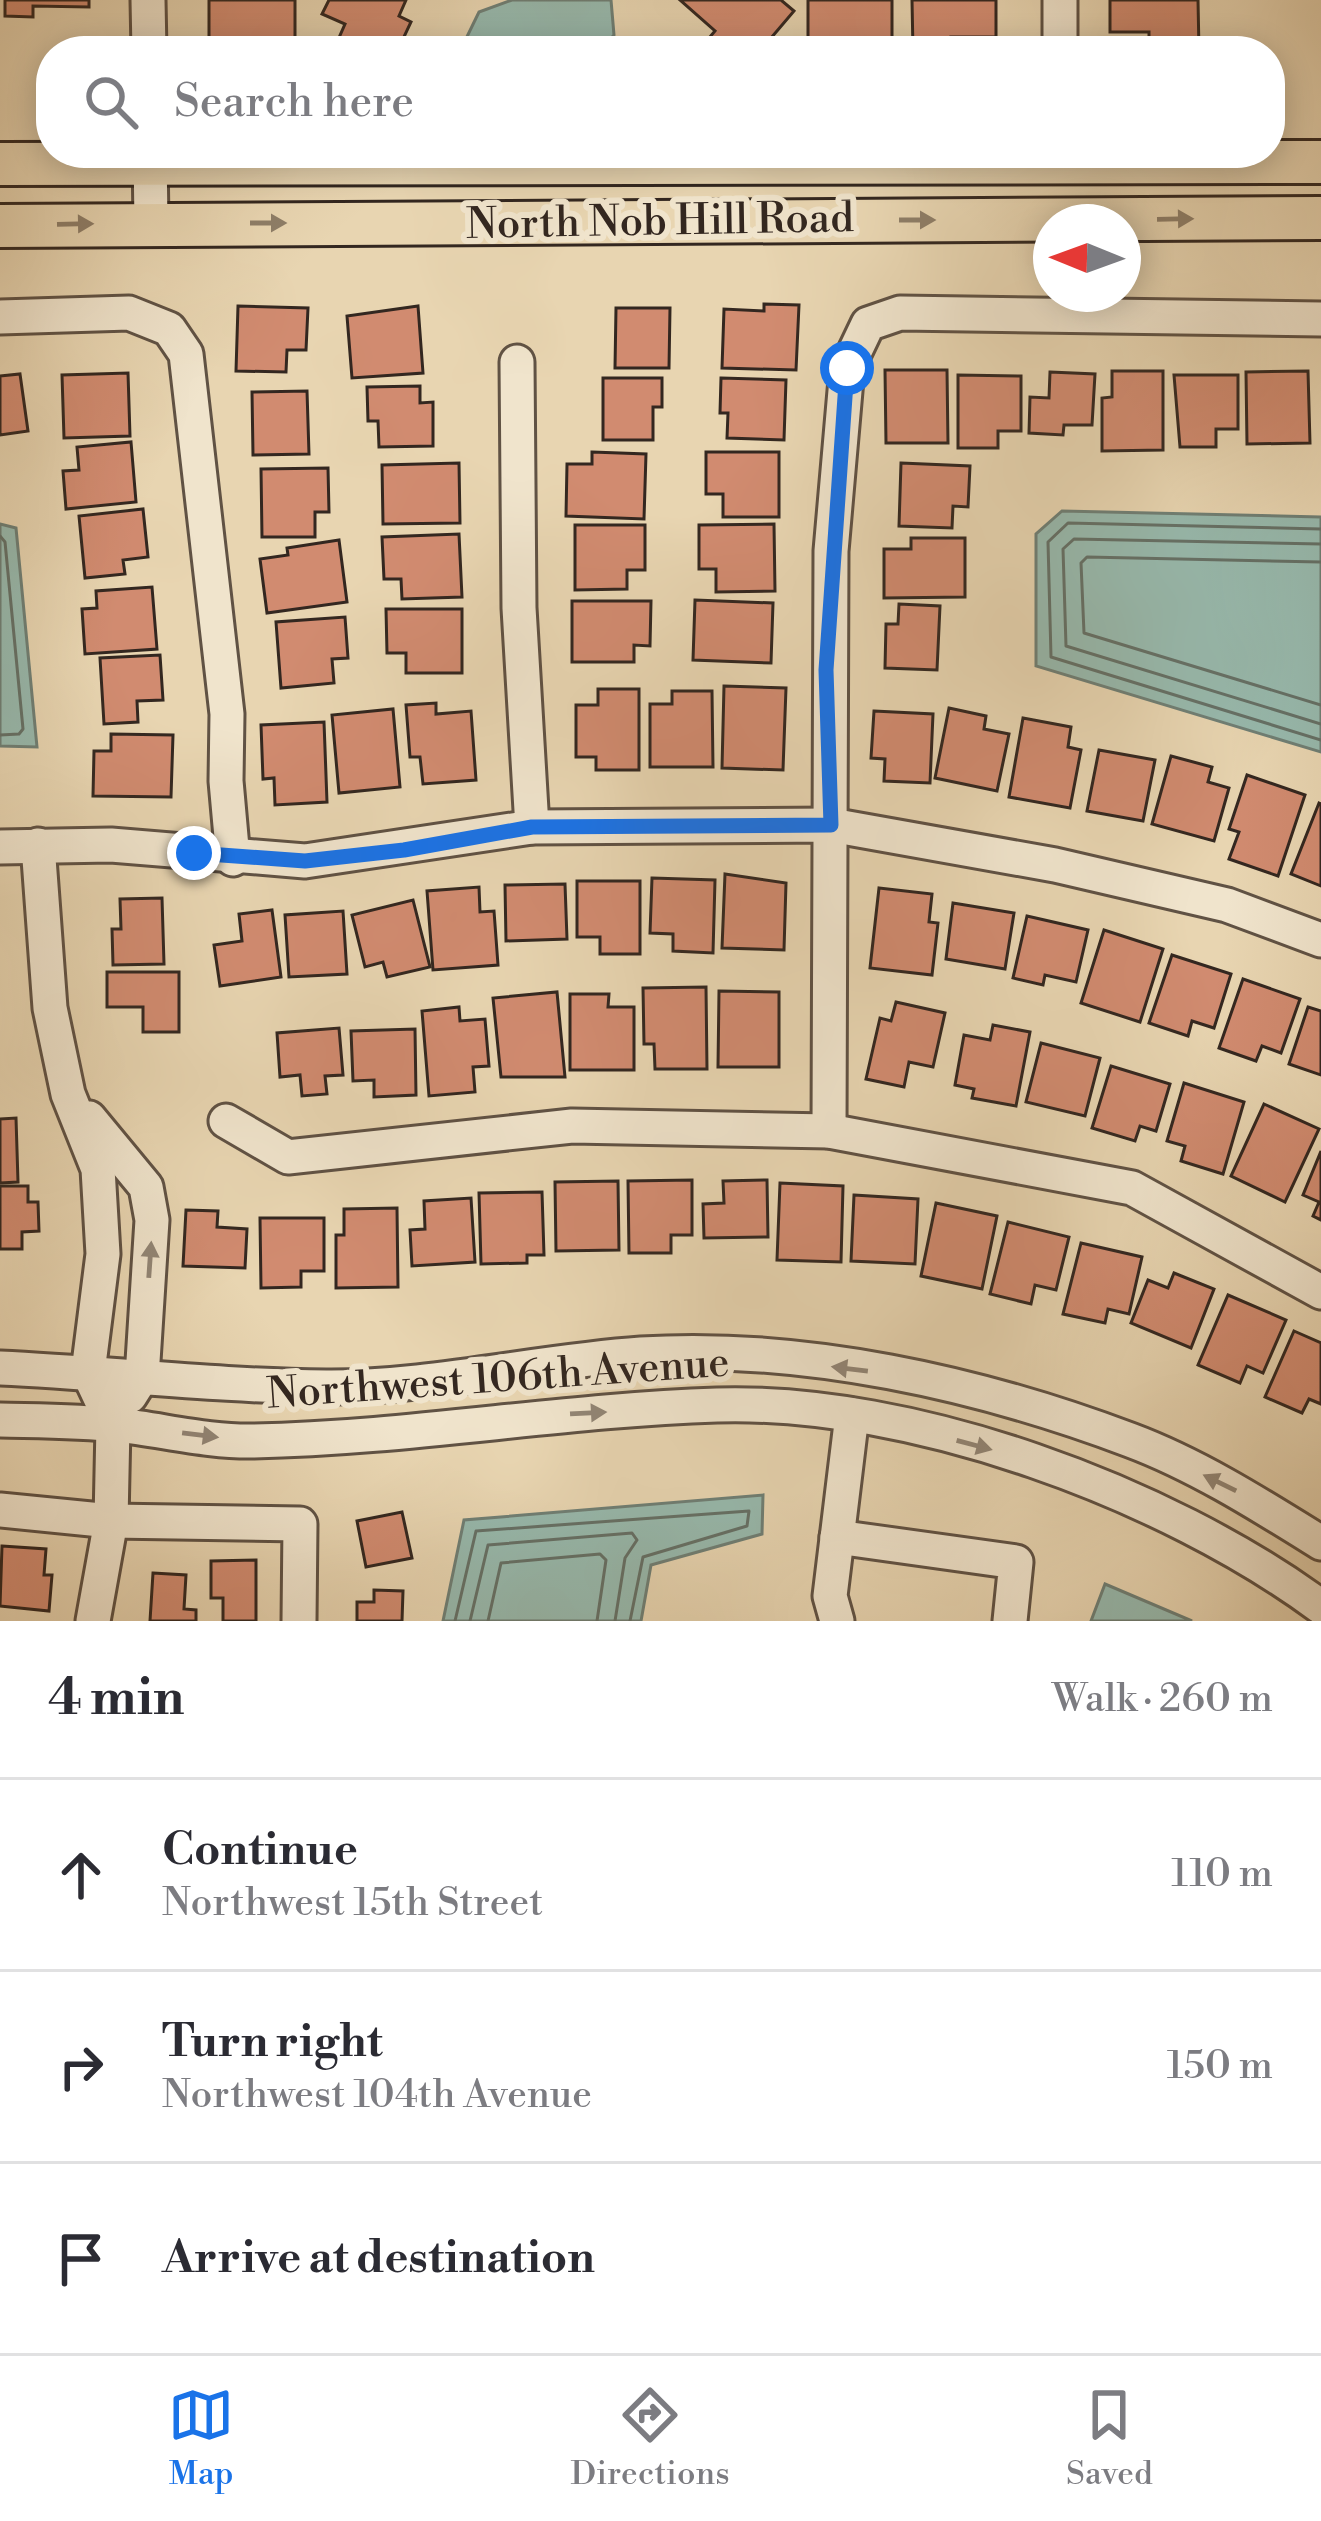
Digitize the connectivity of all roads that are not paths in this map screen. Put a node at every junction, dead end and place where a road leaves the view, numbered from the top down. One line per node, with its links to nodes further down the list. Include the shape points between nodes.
1 (148, 0): 3 (street)
2 (1060, 0): 4 (street)
3 (149, 36)
4 (1060, 36)
5 (1285, 161): 6 (main road, North Nob Hill Road)
6 (1321, 162)
7 (36, 163): 8 (main road, North Nob Hill Road)
8 (0, 164)
9 (150, 168): 15 (street)
10 (1058, 168): 11 (street)
11 (1058, 204)
12 (1321, 218): 13 (main road, North Nob Hill Road, one-way to 12)
13 (1141, 219)
14 (1033, 220): 15 (main road, North Nob Hill Road, one-way to 14)
15 (151, 223): 16 (main road, North Nob Hill Road, one-way to 15)
16 (0, 226)
17 (0, 317): 24 (street, via 129,313 169,328 186,354 227,714)
18 (1321, 319): 20 (street, via 901,314 868,324 847,368 831,551)
19 (517, 362): 21 (street)
20 (831, 825): 21 (street); 25 (street, via 1206,900); 28 (street)
21 (532, 827): 24 (street, via 344,856)
22 (38, 844): 23 (street); 24 (street); 26 (street, via 50,1008)
23 (0, 847)
24 (233, 859)
25 (1321, 940)
26 (68, 1094): 31 (street, via 98,1169 103,1253); 32 (street, one-way to 26, via 152,1220 146,1187)
27 (226, 1121): 28 (street, via 288,1157 572,1126)
28 (829, 1131): 29 (street, via 1132,1188)
29 (1321, 1292)
30 (0, 1368): 31 (street, Northwest 106th Avenue)
31 (88, 1372): 32 (street, Northwest 106th Avenue); 35 (street)
32 (142, 1377): 35 (street); 39 (street, Northwest 106th Avenue, one-way to 32, via 1132,1440 986,1395 860,1370 743,1355 644,1354 329,1387)
33 (852, 1415): 35 (street, Northwest 106th Avenue, one-way to 33, via 248,1441 723,1405); 38 (street); 40 (street, Northwest 106th Avenue, one-way to 40, via 1049,1466 1154,1509)
34 (0, 1420): 35 (street, Northwest 106th Avenue)
35 (113, 1425): 37 (street)
36 (0, 1510): 37 (street)
37 (111, 1520): 41 (street); 42 (street, via 300,1524)
38 (837, 1537): 43 (street, via 830,1596); 44 (street, via 1016,1562)
39 (1321, 1543)
40 (1321, 1607)
41 (93, 1621)
42 (299, 1621)
43 (837, 1621)
44 (1010, 1621)

